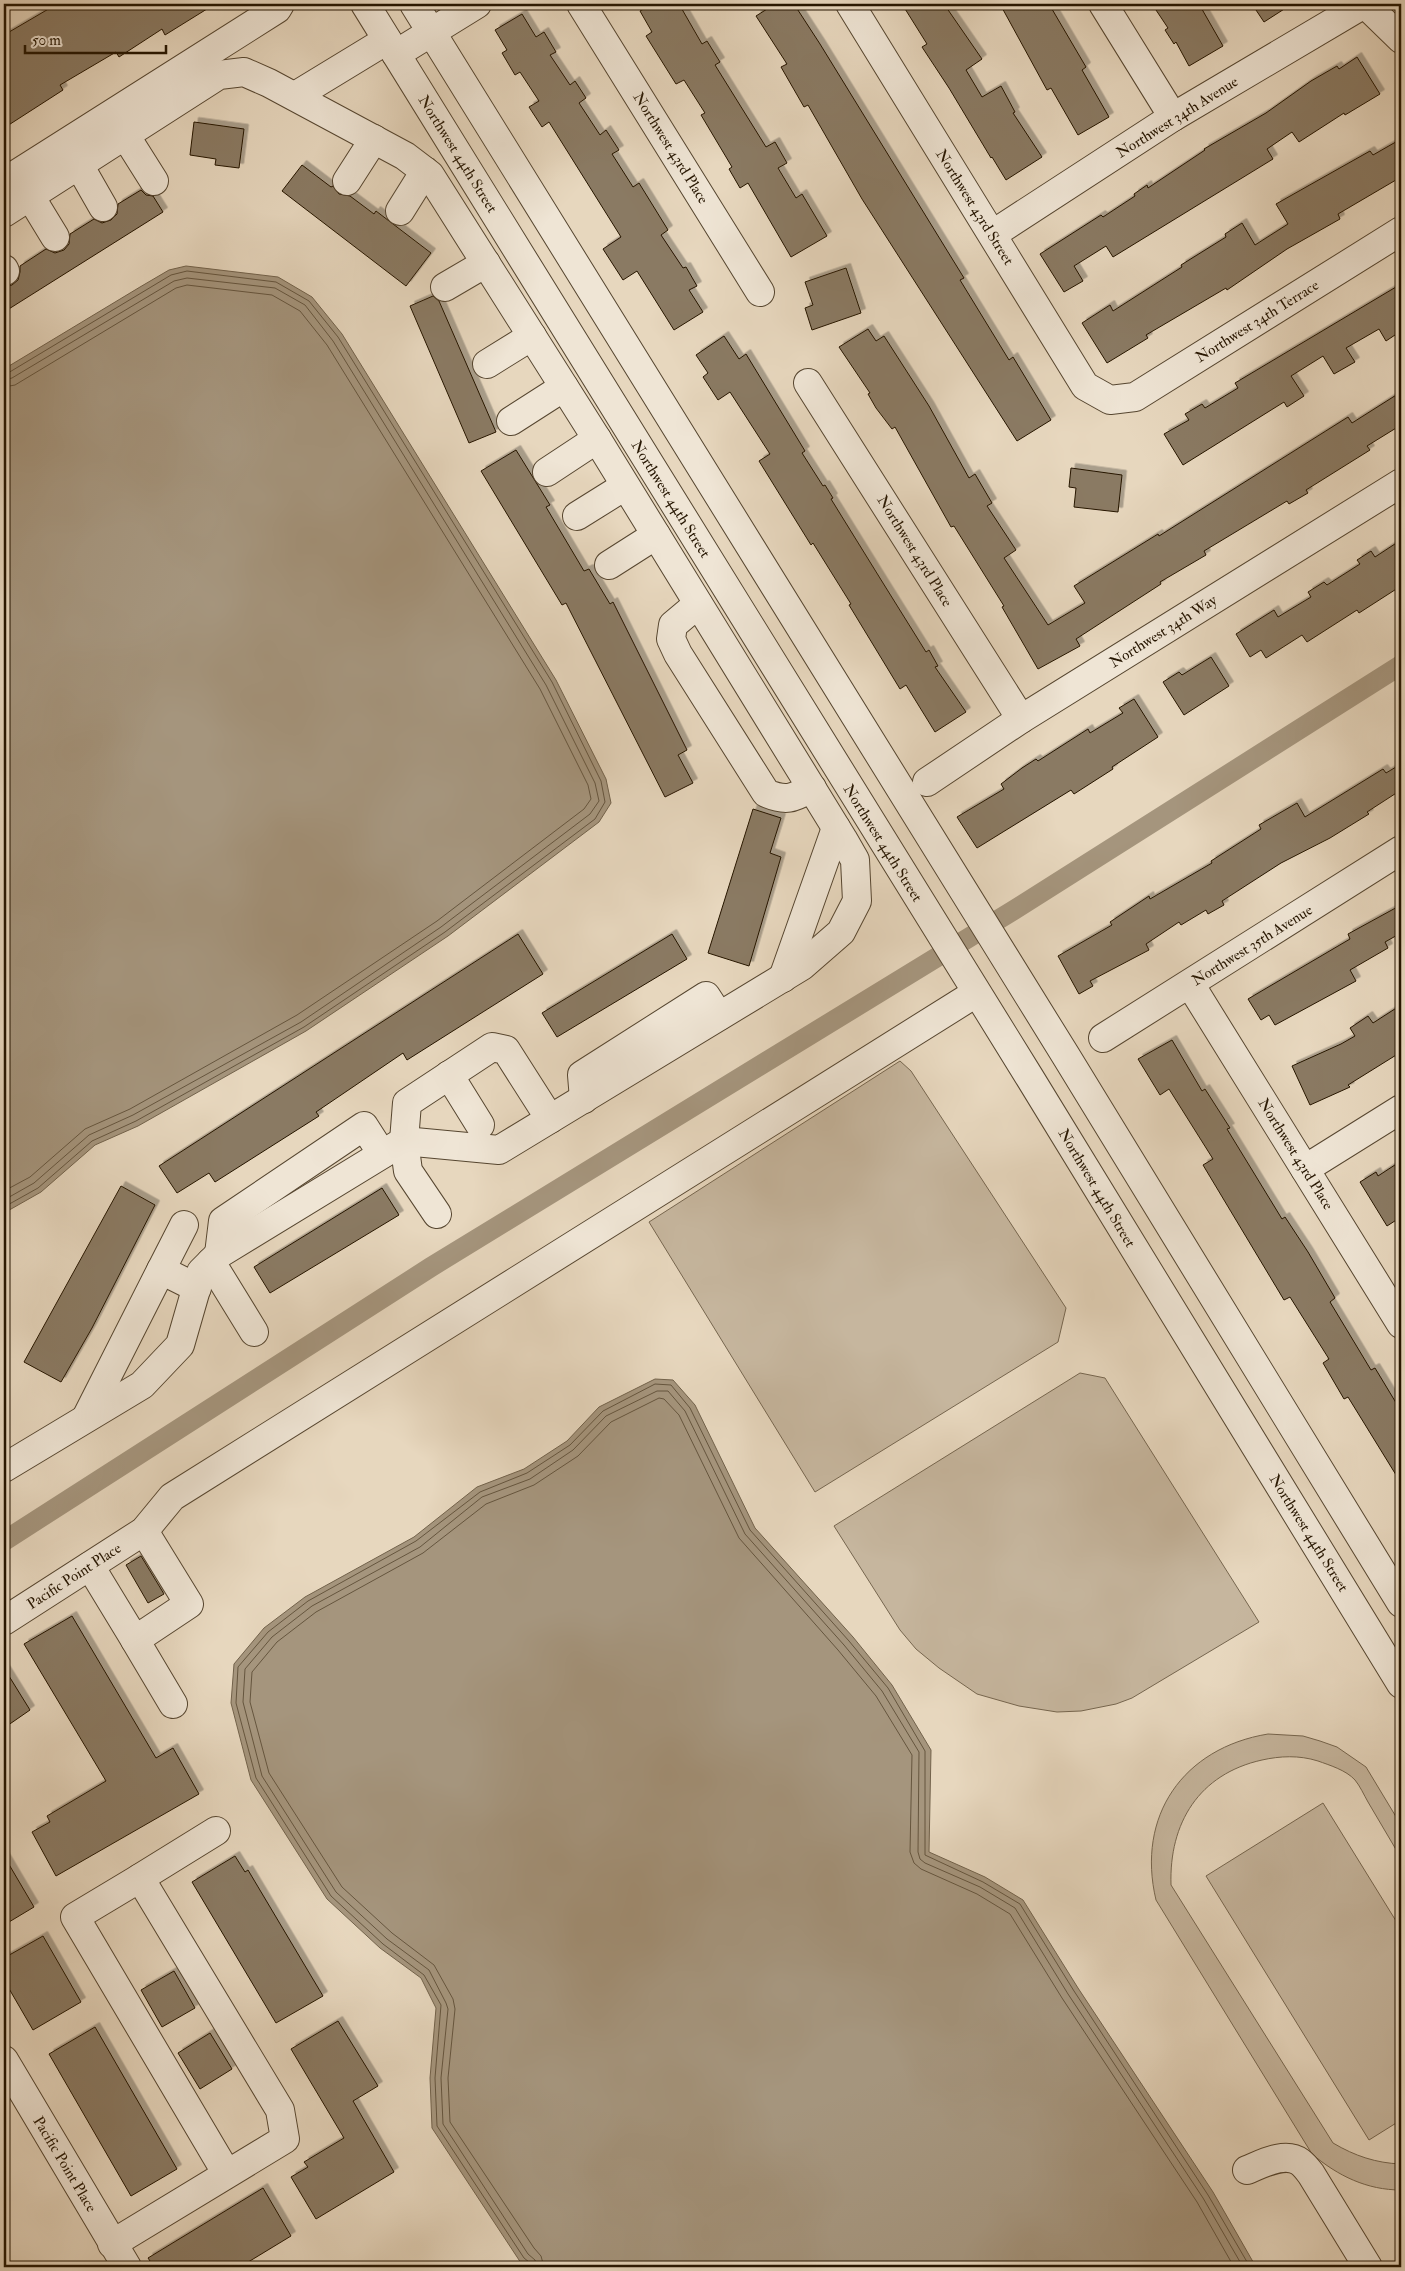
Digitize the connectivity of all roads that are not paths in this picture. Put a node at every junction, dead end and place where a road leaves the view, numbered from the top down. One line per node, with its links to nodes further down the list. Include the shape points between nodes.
1 (280, 4): 20 (street, via 277,9)
2 (365, 4): 11 (street, Northwest 44th Street)
3 (414, 4): 9 (street)
4 (477, 4): 9 (street)
5 (581, 4): 30 (street, Northwest 43rd Place)
6 (850, 4): 26 (street, Northwest 43rd Street)
7 (1103, 4): 13 (street)
8 (1365, 4): 10 (street); 13 (street, Northwest 34th Avenue)
9 (432, 32): 11 (street); 47 (street)
10 (1401, 39)
11 (392, 47): 12 (street); 49 (street, Northwest 44th Street)
12 (295, 96): 14 (street, via 244,72 219,75); 15 (street)
13 (1173, 117): 26 (street, Northwest 34th Avenue)
14 (125, 135): 16 (street); 18 (street)
15 (374, 139): 17 (street); 19 (street)
16 (79, 165): 21 (street); 22 (street)
17 (424, 171): 23 (street); 28 (street, via 430,175)
18 (154, 181)
19 (347, 181)
20 (4, 182)
21 (30, 196): 24 (street); 27 (street)
22 (104, 207)
23 (400, 211)
24 (4, 213)
25 (1401, 231): 35 (street, Northwest 34th Terrace, via 1135,397)
26 (993, 234): 35 (street, Northwest 43rd Street, via 1085,386)
27 (55, 237)
28 (486, 263): 29 (street); 31 (street)
29 (445, 287)
30 (760, 292)
31 (532, 336): 32 (street); 34 (street)
32 (487, 364)
33 (808, 383): 45 (street, Northwest 43rd Place)
34 (564, 387): 36 (street); 37 (street)
35 (1110, 400)
36 (511, 421)
37 (597, 439): 38 (street); 40 (street)
38 (547, 472)
39 (1401, 483): 45 (street, Northwest 34th Way)
40 (625, 486): 41 (street); 42 (street)
41 (577, 516)
42 (656, 535): 43 (street); 44 (street)
43 (609, 565)
44 (698, 604): 48 (street); 48 (street, via 673,625 671,639 678,654 766,793 778,798 792,798)
45 (1021, 719): 46 (street, Northwest 34th Way)
46 (927, 782)
47 (898, 784): 49 (street); 73 (street)
48 (812, 788): 50 (street)
49 (862, 808): 54 (street, Northwest 44th Street)
50 (836, 828): 52 (street); 52 (street, via 855,860 857,901 841,932)
51 (1401, 850): 53 (street, Northwest 35th Avenue)
52 (783, 978): 58 (street)
53 (1190, 984): 55 (street, Northwest 35th Avenue); 61 (street, Northwest 43rd Place)
54 (976, 992): 71 (street, Pacific Point Place, via 172,1497); 76 (street, Northwest 44th Street)
55 (1103, 1038)
56 (449, 1076): 58 (street, via 492,1048 506,1050); 59 (street); 60 (street, via 407,1103)
57 (1401, 1109): 61 (street)
58 (550, 1119): 60 (street, via 499,1150)
59 (480, 1125)
60 (393, 1147): 62 (street); 64 (street)
61 (1305, 1169): 67 (street, Northwest 43rd Place)
62 (437, 1214)
63 (184, 1225): 65 (street)
64 (215, 1258): 66 (street, via 201,1272); 68 (street)
65 (161, 1270): 66 (street); 69 (street)
66 (197, 1288): 69 (street, via 180,1345 142,1385)
67 (1401, 1324)
68 (254, 1332)
69 (86, 1418): 70 (street)
70 (4, 1468)
71 (144, 1531): 72 (street, Pacific Point Place); 75 (street, via 189,1604)
72 (90, 1566): 74 (street, Pacific Point Place); 75 (street)
73 (1401, 1603)
74 (4, 1621)
75 (135, 1640): 77 (street)
76 (1401, 1684)
77 (173, 1704)
78 (216, 1831): 79 (street)
79 (140, 1878): 82 (street, via 280,2110 285,2139); 82 (street, via 74,1917)
80 (4, 2060): 83 (street, Pacific Point Place)
81 (1247, 2170): 85 (street, via 1270,2160 1300,2161)
82 (227, 2174): 83 (street)
83 (112, 2244): 84 (street, Pacific Point Place)
84 (126, 2267)
85 (1368, 2267)

